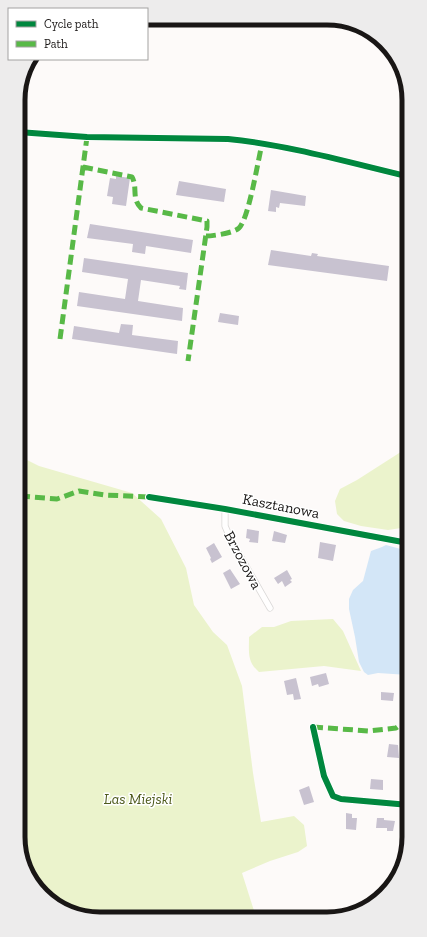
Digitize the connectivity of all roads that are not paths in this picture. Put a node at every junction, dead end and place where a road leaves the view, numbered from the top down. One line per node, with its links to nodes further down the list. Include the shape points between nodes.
1 (25, 133): 2 (street, via 87,137 236,139 316,154)
2 (402, 175)
3 (148, 497): 4 (street, Kasztanowa)
4 (225, 509): 5 (street, Kasztanowa); 6 (street, Brzozowa, via 225,526 231,540)
5 (402, 542)
6 (270, 608)
7 (313, 727): 8 (street, via 324,776 333,796 341,799)
8 (402, 804)

